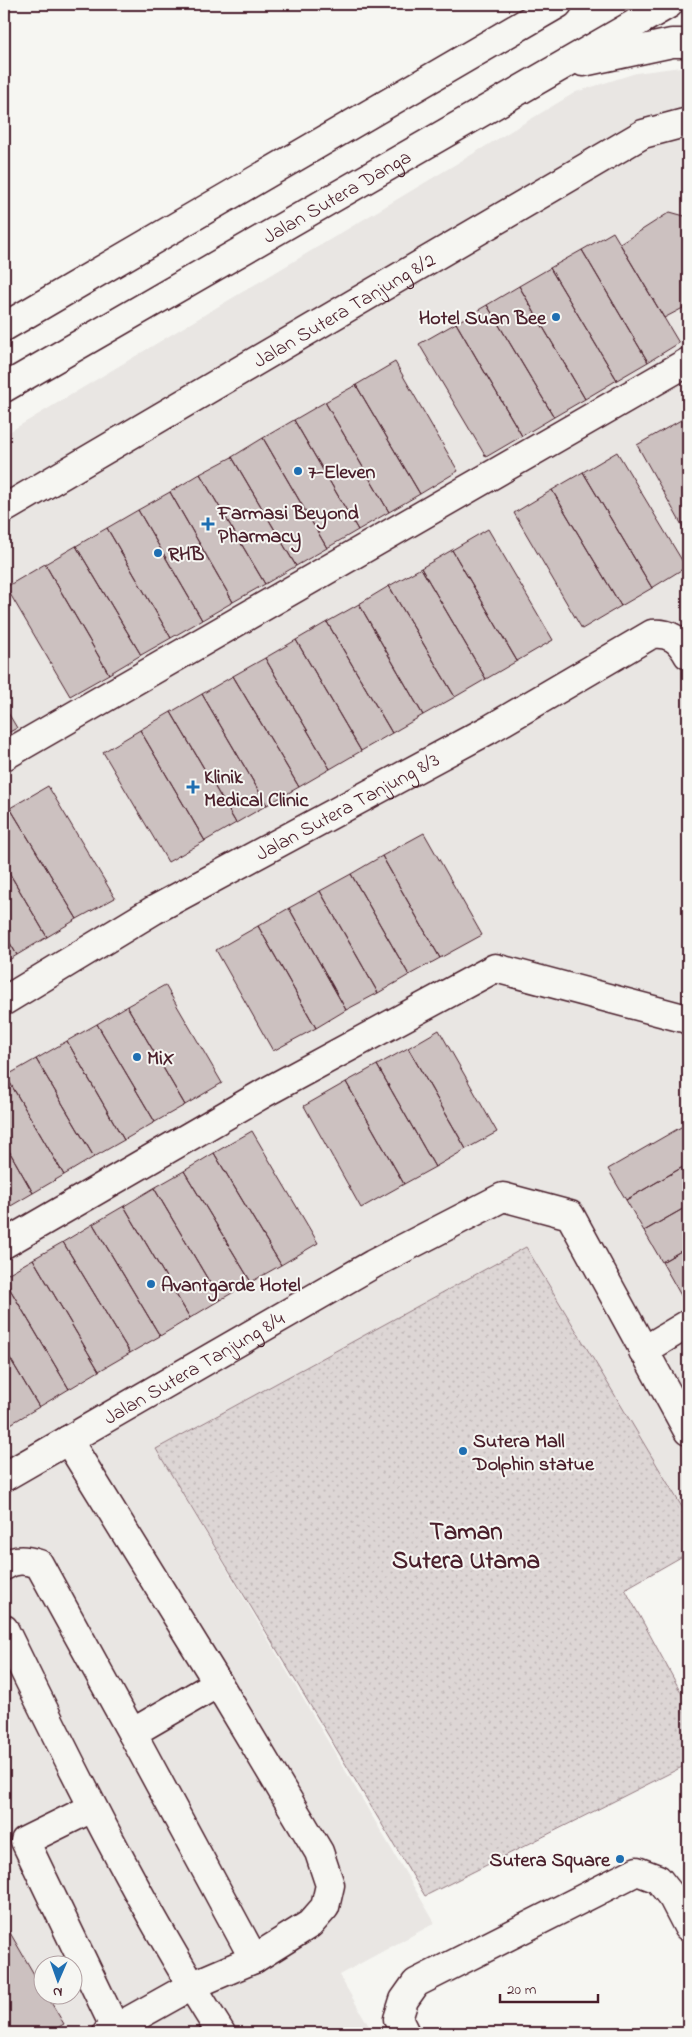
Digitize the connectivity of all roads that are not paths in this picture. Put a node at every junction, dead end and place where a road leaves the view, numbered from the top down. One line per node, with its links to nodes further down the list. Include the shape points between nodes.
1 (544, 4): 4 (street)
2 (558, 4): 4 (street)
3 (669, 4): 6 (street, Jalan Sutera Danga)
4 (509, 32): 8 (street)
5 (688, 43): 6 (street, via 672,43)
6 (560, 66): 10 (street, Jalan Sutera Danga)
7 (688, 122): 11 (street, Jalan Sutera Tanjung 8/2, via 643,134)
8 (4, 327)
9 (688, 362): 13 (street)
10 (4, 388)
11 (4, 509)
12 (688, 655): 14 (street, Jalan Sutera Tanjung 8/3, via 681,643 670,636 652,634 490,729 154,910)
13 (4, 756)
14 (4, 1001)
15 (688, 1020): 16 (street, via 496,968 266,1092)
16 (4, 1244)
17 (688, 1324): 18 (street)
18 (643, 1352): 19 (street, Jalan Sutera Tanjung 8/4); 20 (street, Jalan Sutera Tanjung 8/4, via 570,1215 503,1197 373,1264)
19 (688, 1432)
20 (68, 1440): 21 (street, Jalan Sutera Tanjung 8/4); 24 (street)
21 (4, 1476)
22 (4, 1566): 25 (street, via 24,1560 39,1564)
23 (4, 1629): 26 (street)
24 (218, 1683): 25 (street); 28 (street, via 319,1852 330,1886 325,1907 310,1924)
25 (132, 1732): 28 (street)
26 (92, 1808): 29 (street); 30 (street, via 25,1841)
27 (685, 1913): 32 (street, via 658,1879 637,1872 416,1984 404,2000 398,2019)
28 (254, 1959): 29 (street)
29 (191, 1986): 30 (street); 31 (street)
30 (111, 2031)
31 (221, 2033)
32 (405, 2033)

